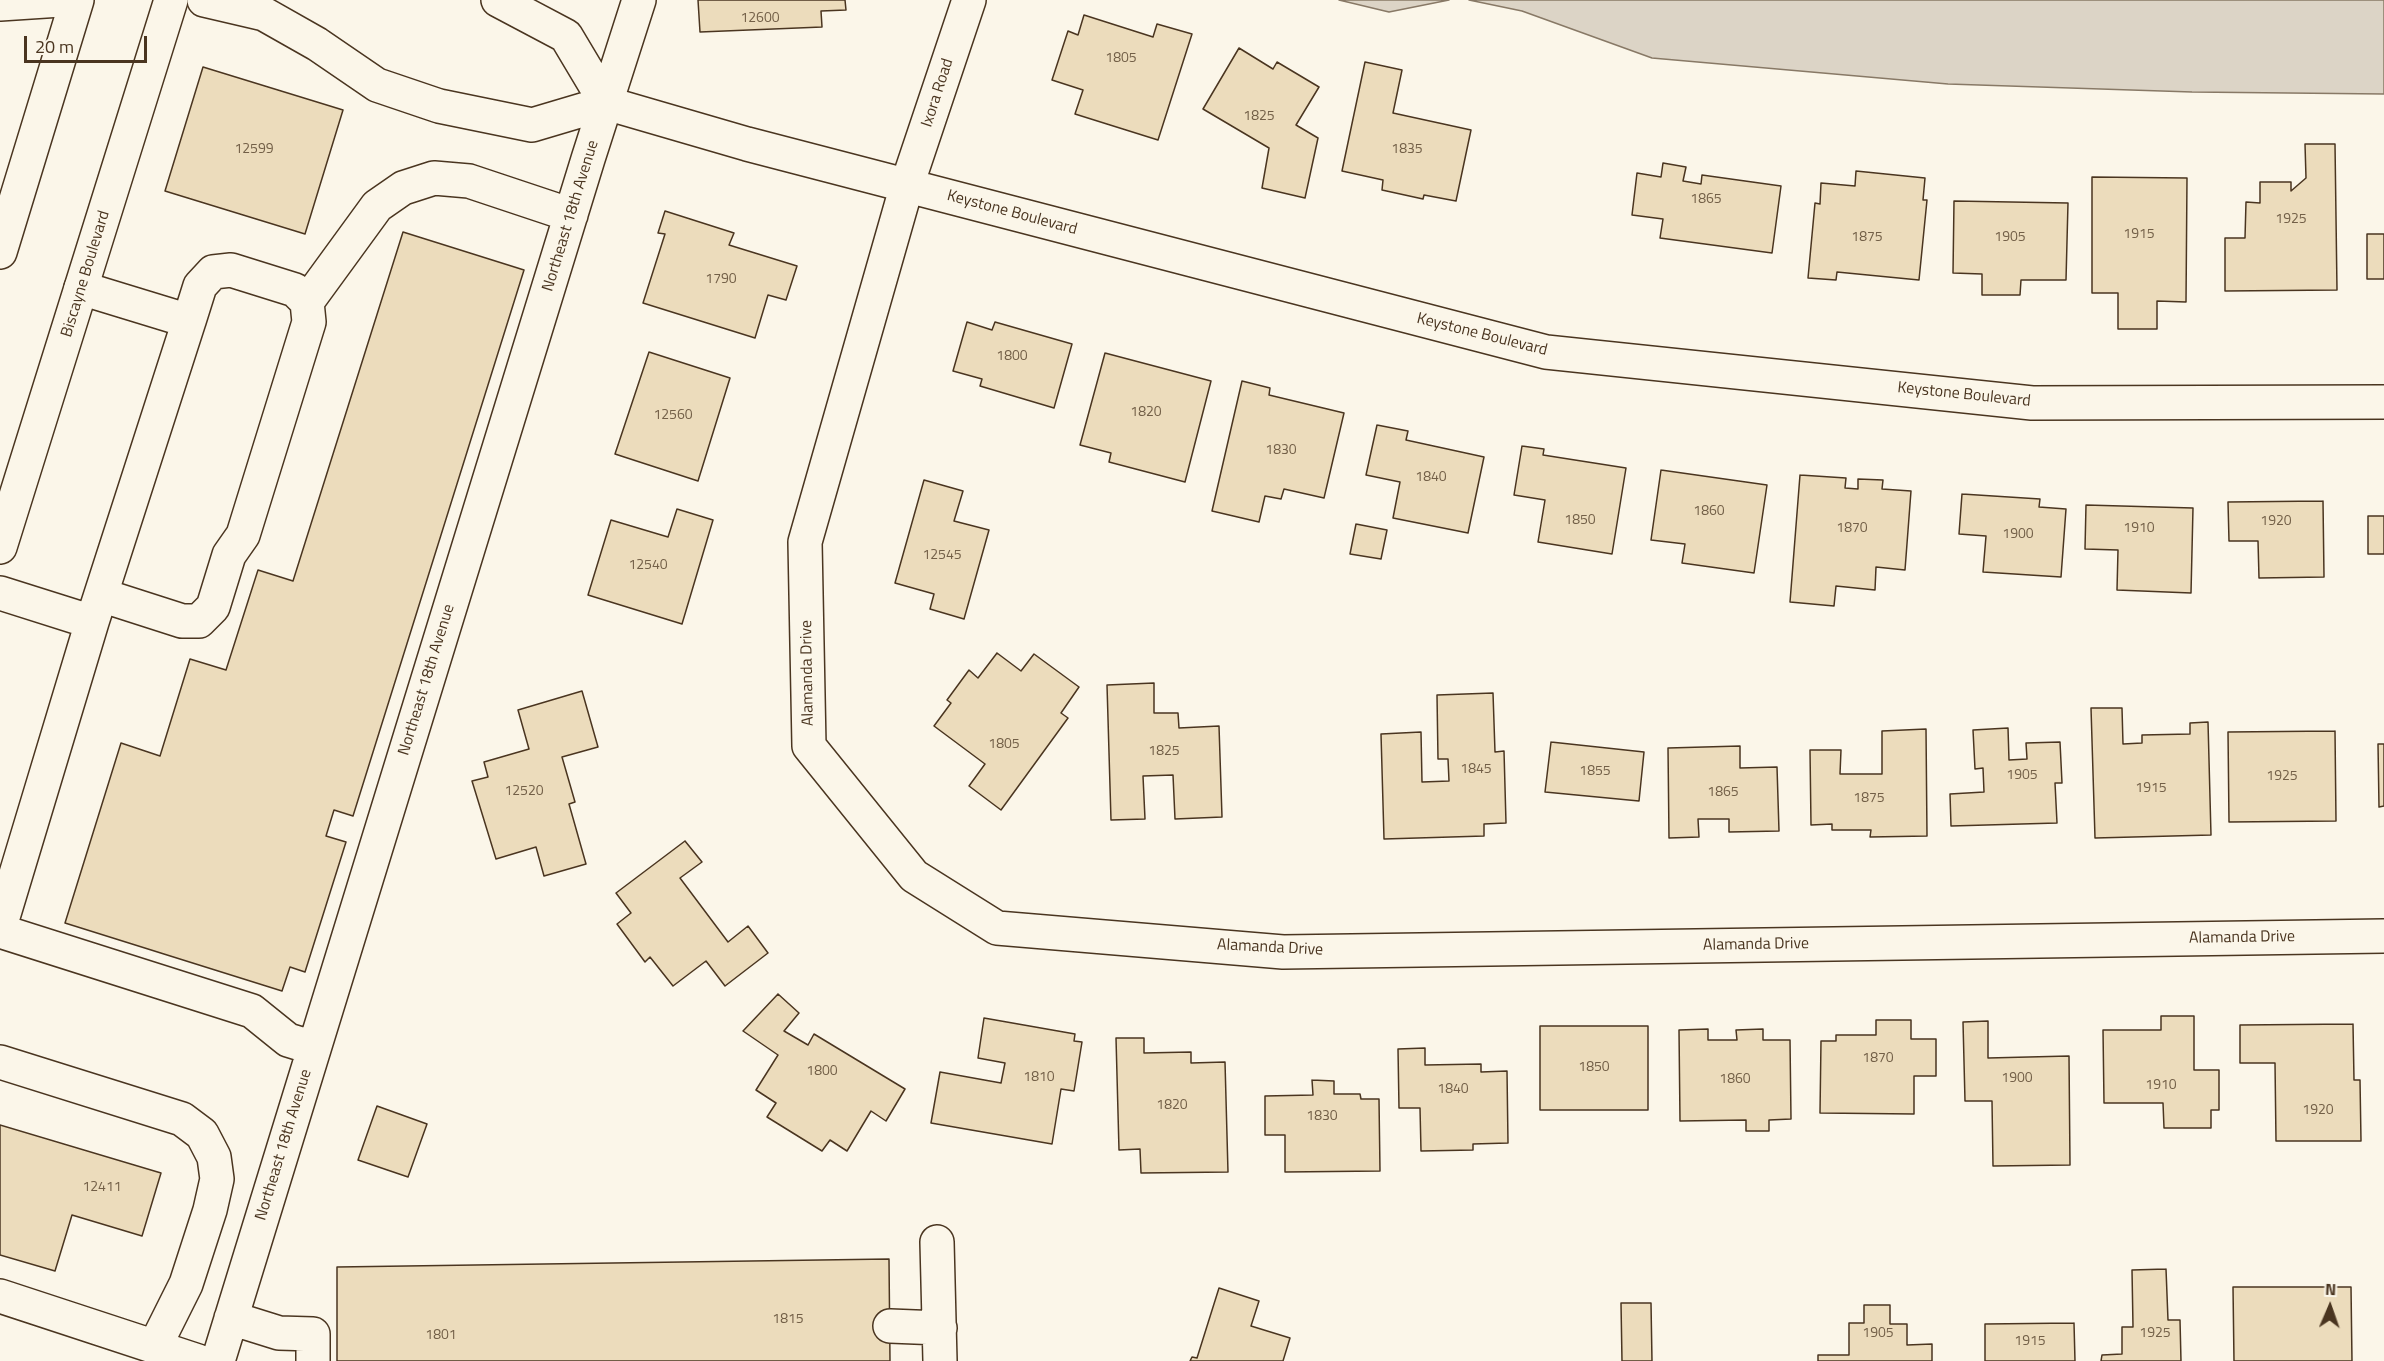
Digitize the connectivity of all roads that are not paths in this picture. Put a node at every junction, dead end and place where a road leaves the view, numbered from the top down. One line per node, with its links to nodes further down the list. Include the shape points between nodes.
1 (61, 0): 8 (street)
2 (77, 0): 12 (street)
3 (171, 0): 13 (street, Biscayne Boulevard)
4 (204, 0): 9 (street, via 264,14 377,85 439,106 532,125)
5 (498, 0): 9 (street, via 566,36)
6 (639, 0): 9 (street, Northeast 18th Avenue)
7 (969, 0): 10 (street, Ixora Road)
8 (0, 3)
9 (606, 103): 10 (street, Keystone Boulevard); 11 (street, Northeast 18th Avenue)
10 (907, 185): 16 (street, Keystone Boulevard, via 1546,352 2032,403); 21 (street, Alamanda Drive, via 806,542 809,746 914,876 997,928 1283,952)
11 (571, 215): 14 (street, via 469,181 434,178 403,188 377,206); 22 (street, Northeast 18th Avenue)
12 (0, 252)
13 (81, 288): 15 (street); 17 (street, Biscayne Boulevard)
14 (307, 302): 15 (street, via 295,290 231,270 213,272 200,286); 19 (street, via 309,322 243,536 229,555 213,607 199,621)
15 (189, 321): 19 (street)
16 (2384, 402)
17 (0, 547)
18 (0, 593): 19 (street)
19 (96, 608): 20 (street)
20 (0, 929): 22 (street, via 252,1011 288,1040)
21 (2384, 936)
22 (314, 1048): 26 (street, Northeast 18th Avenue)
23 (0, 1062): 30 (street, via 182,1119 202,1134 214,1157 217,1179 186,1284)
24 (937, 1242): 28 (street)
25 (0, 1296): 30 (street)
26 (231, 1318): 29 (street); 32 (street, Northeast 18th Avenue)
27 (890, 1326): 28 (street)
28 (940, 1328): 33 (street)
29 (321, 1343)
30 (155, 1346): 31 (street)
31 (198, 1361)
32 (218, 1361)
33 (940, 1361)

